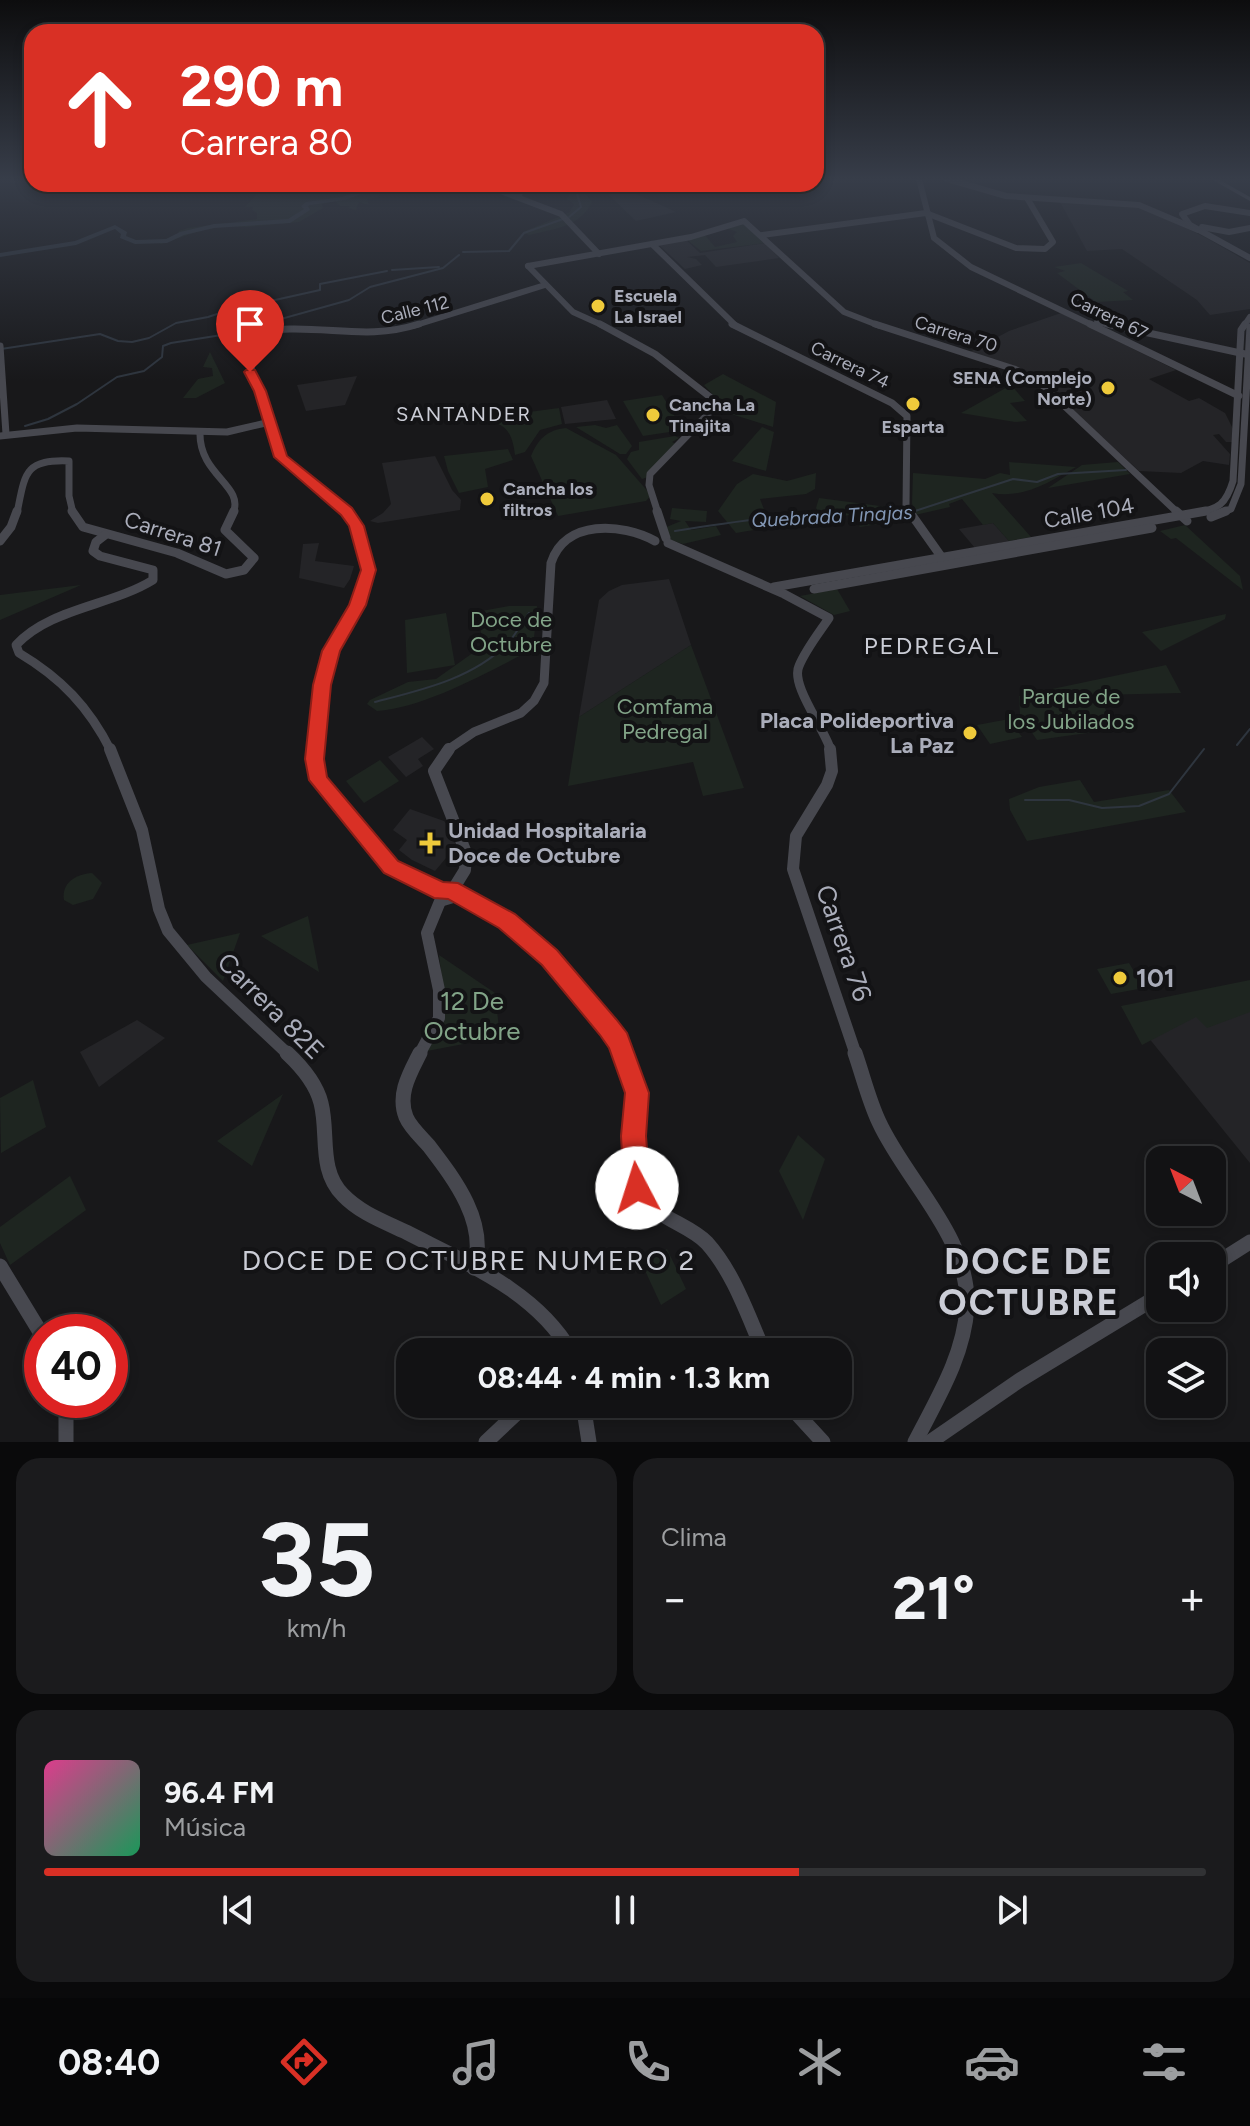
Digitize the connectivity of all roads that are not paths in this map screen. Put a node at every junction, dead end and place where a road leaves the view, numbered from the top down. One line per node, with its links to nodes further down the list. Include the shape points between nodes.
1 (592, 246): 9 (street)
2 (640, 246): 9 (street)
3 (654, 246): 25 (street, Carrera 74, via 732,324 892,403 907,416 906,507)
4 (774, 246): 21 (street, Carrera 70, via 844,312 1038,381)
5 (945, 246): 12 (street, Carrera 67, via 1006,286)
6 (1014, 246): 7 (street, via 1040,251)
7 (1049, 246)
8 (1229, 246): 10 (street)
9 (599, 254): 11 (street, via 528,266)
10 (1250, 258)
11 (545, 285): 18 (street, Calle 112, via 394,332 288,329 241,338); 23 (street, via 573,312 655,354 713,403 650,474)
12 (1076, 316): 16 (street); 17 (street, Carrera 67)
13 (1250, 317): 16 (street, Calle 104, via 1241,327)
14 (1250, 327): 16 (street, Calle 104)
15 (0, 348): 20 (street)
16 (1246, 356): 17 (street, Calle 104)
17 (1240, 396): 21 (street, Calle 104, via 1241,484 1236,503 1224,513)
18 (270, 422): 19 (street, via 244,431); 28 (street, via 281,457 354,521 368,570 357,605 331,651 322,685 314,759 318,780 391,867)
19 (200, 433): 20 (street, via 87,428); 22 (street, Carrera 81, via 203,462 236,496 225,530 253,554 251,564 226,574 177,553)
20 (3, 435)
21 (1184, 519): 25 (street, Calle 104)
22 (105, 535): 24 (street, Carrera 81, via 83,527 72,515 69,461 37,461 17,477 14,526); 32 (street, Carrera 82E, via 93,551 153,570 153,580 32,630 16,645 19,653 69,688 119,766 160,910 174,941 316,1087 336,1187 366,1212)
23 (662, 540): 26 (street, Carrera 76); 28 (street, Carrera 76, via 601,526 555,550 544,683 538,700 518,717 455,741 434,771 467,862)
24 (0, 541)
25 (945, 562): 26 (street, Calle 104); 27 (street, Calle 104)
26 (768, 587): 27 (street, Carrera 76)
27 (784, 594): 45 (street, Carrera 76, via 829,618 796,673 832,754 830,777 811,822 791,843 793,869 878,1121 954,1245 964,1279 962,1339)
28 (446, 896): 32 (street, via 427,933 439,1018 405,1082 404,1101 406,1118 450,1173 473,1215); 36 (street, via 507,921 526,936 578,989 618,1041 637,1093 637,1188 658,1210 704,1241)
29 (1250, 1242): 30 (street)
30 (1226, 1257)
31 (0, 1266): 34 (street)
32 (474, 1268): 35 (street, Carrera 82E, via 527,1301)
33 (1146, 1304): 46 (street)
34 (29, 1314)
35 (562, 1338)
36 (757, 1338)
37 (66, 1418): 41 (street)
38 (512, 1418): 42 (street)
39 (585, 1418): 43 (street)
40 (801, 1418): 44 (street)
41 (66, 1442)
42 (486, 1442)
43 (589, 1442)
44 (823, 1442)
45 (915, 1442)
46 (930, 1442)

